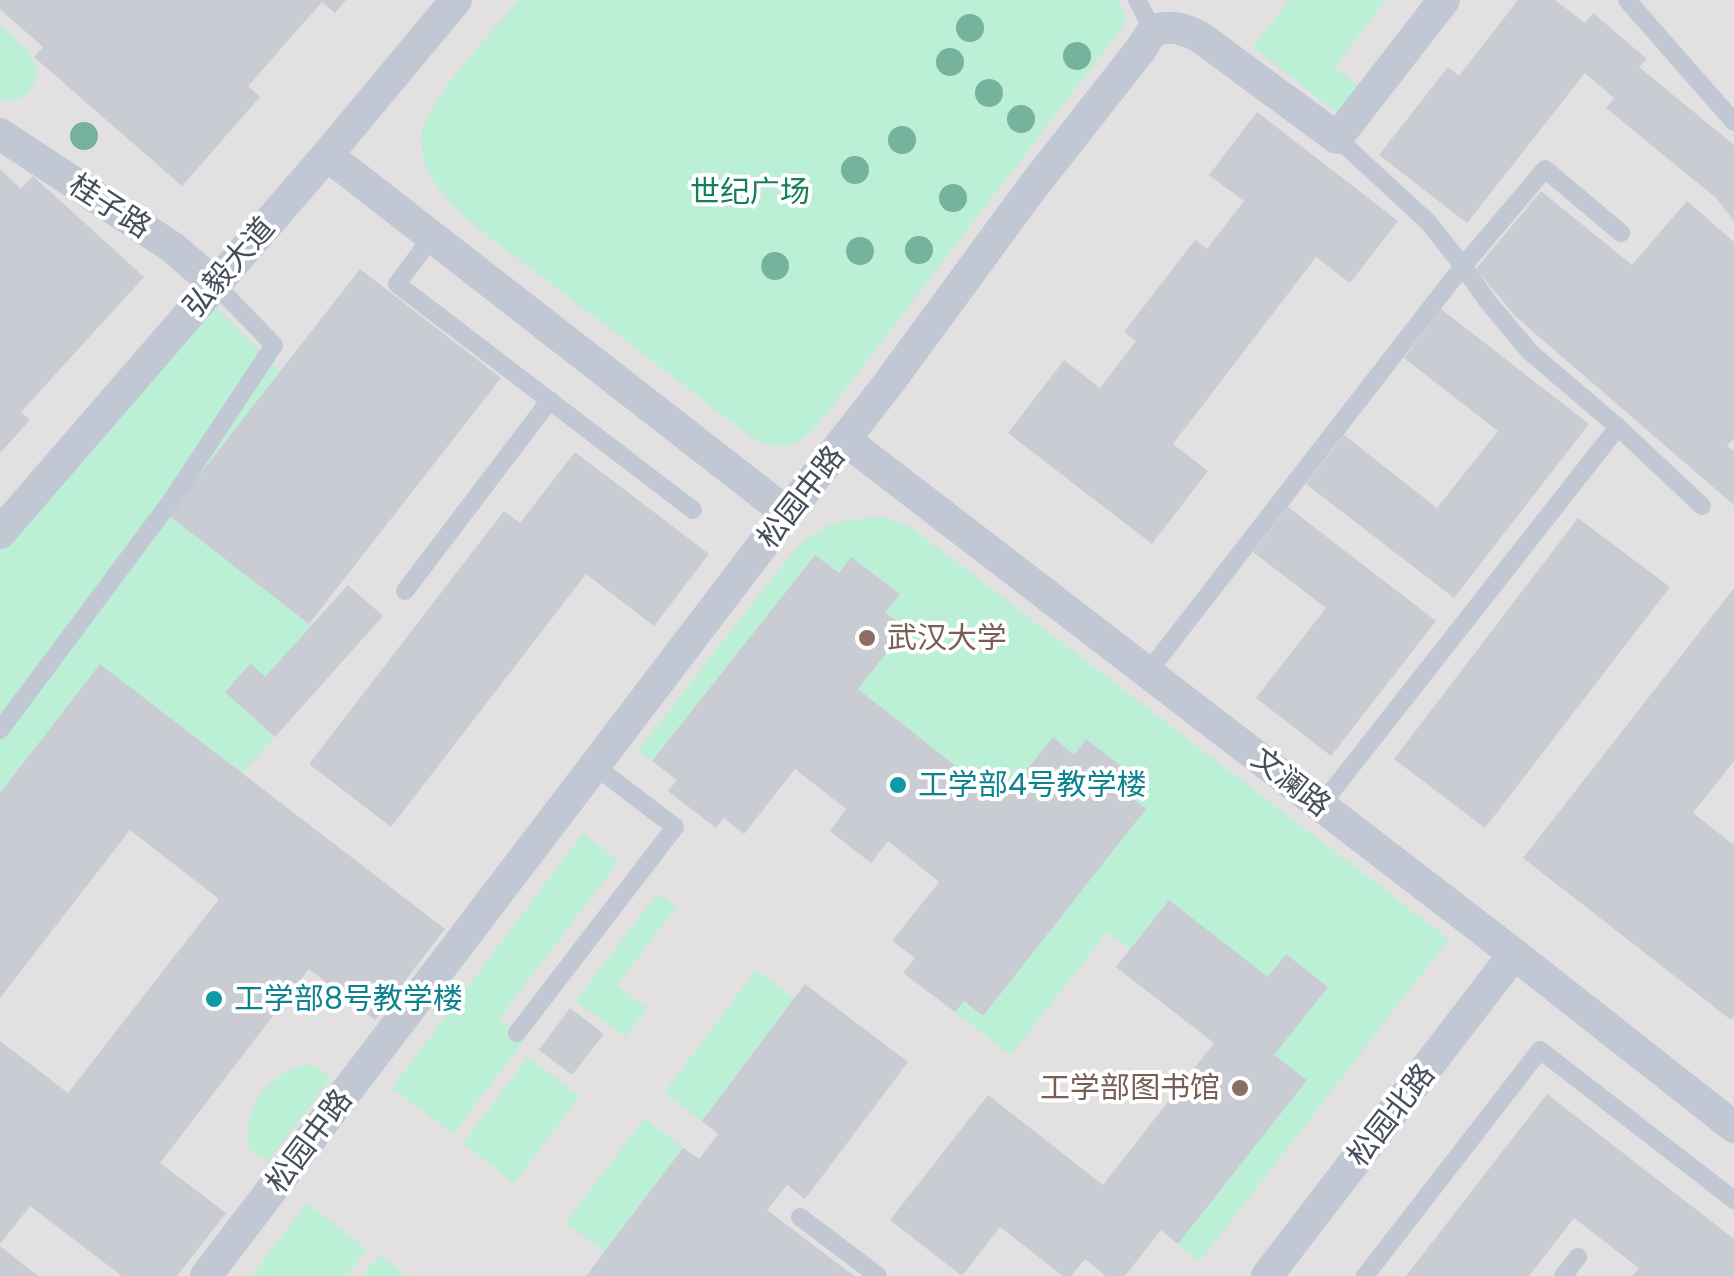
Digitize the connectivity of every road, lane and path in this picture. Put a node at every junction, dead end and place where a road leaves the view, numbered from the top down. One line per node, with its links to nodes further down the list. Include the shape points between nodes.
1 (456, 0): 9 (street, 弘毅大道)
2 (1138, 0): 5 (lane)
3 (1444, 0): 8 (street)
4 (1627, 0): 6 (lane)
5 (1153, 30): 8 (street, via 1170,26 1200,37); 16 (street, 松园中路)
6 (1734, 122)
7 (0, 134): 13 (street, 桂子路, via 172,246)
8 (1337, 138): 12 (lane, via 1415,208)
9 (326, 155): 11 (street); 13 (street, 弘毅大道)
10 (1621, 233): 12 (lane, via 1545,169)
11 (432, 237): 14 (lane, via 397,284); 19 (street)
12 (1463, 266): 15 (lane, via 1530,352); 22 (lane)
13 (214, 284): 20 (street, 弘毅大道); 23 (lane, via 274,345 170,501)
14 (550, 400): 18 (lane); 21 (lane)
15 (1618, 426): 17 (lane); 25 (lane)
16 (846, 440): 19 (street, 松园中路); 22 (street, 文澜路)
17 (1702, 506)
18 (694, 510)
19 (787, 513): 24 (street, 松园中路)
20 (0, 533)
21 (405, 592)
22 (1148, 672): 25 (street, 文澜路)
23 (0, 730)
24 (595, 766): 27 (lane, via 675,827); 32 (street, 松园中路)
25 (1321, 806): 26 (street, 文澜路)
26 (1514, 954): 28 (street, 文澜路); 34 (street, 松园北路)
27 (518, 1033)
28 (1734, 1127)
29 (1734, 1200): 35 (lane, via 1540,1050)
30 (800, 1217): 33 (lane)
31 (1578, 1257): 36 (lane)
32 (206, 1276)
33 (878, 1276)
34 (1267, 1276)
35 (1365, 1276)
36 (1563, 1276)

